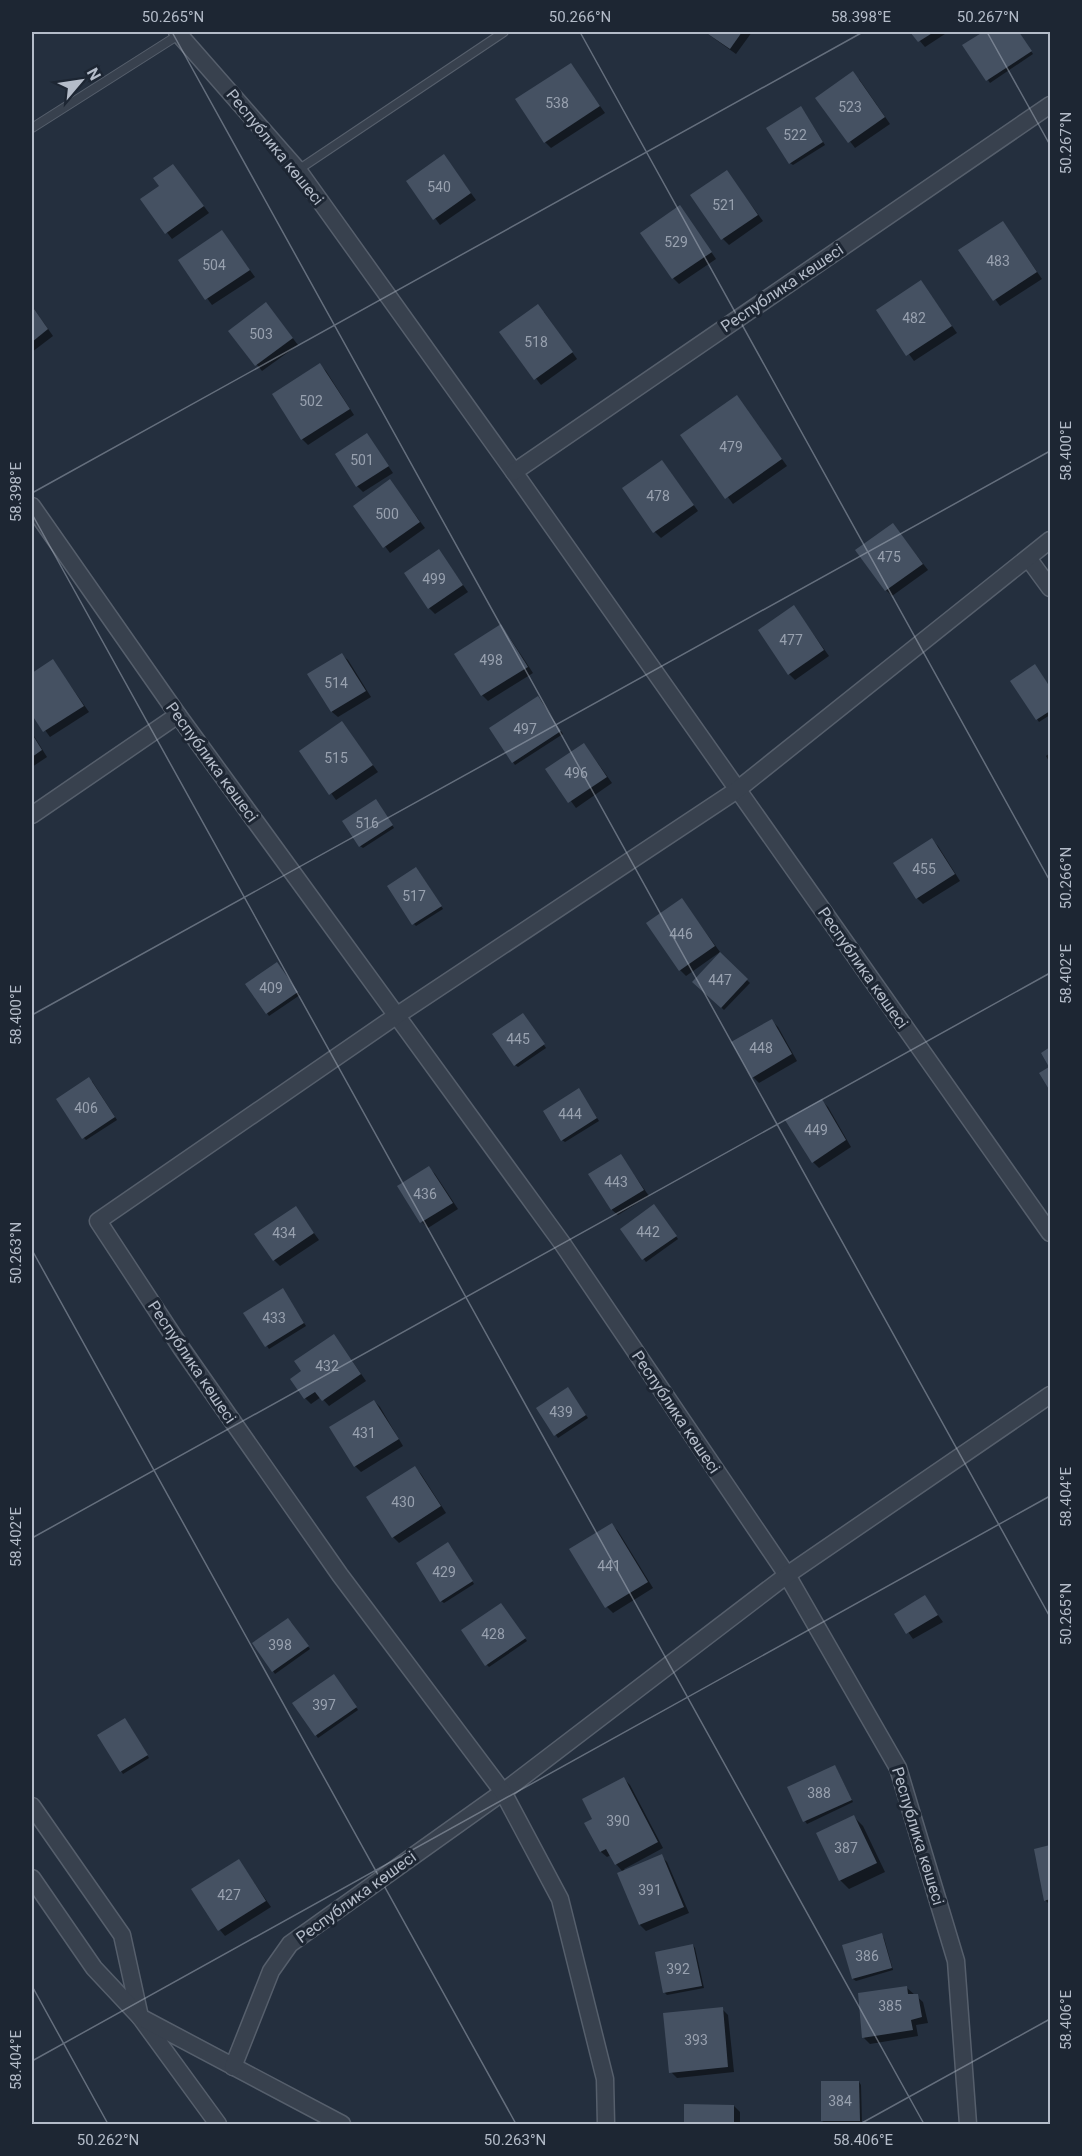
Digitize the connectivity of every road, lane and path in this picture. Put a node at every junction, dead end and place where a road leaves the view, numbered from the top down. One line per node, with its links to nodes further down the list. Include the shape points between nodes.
1 (504, 32): 5 (lane)
2 (178, 33): 4 (lane); 5 (street, Республика көшесі)
3 (1050, 105): 6 (street, Республика көшесі)
4 (32, 128)
5 (298, 170): 6 (street, Республика көшесі)
6 (514, 472): 12 (street, Республика көшесі)
7 (32, 506): 11 (street, Республика көшесі)
8 (1050, 540): 9 (street, Республика көшесі)
9 (1028, 558): 10 (street); 12 (street, Республика көшесі)
10 (1050, 588)
11 (178, 715): 13 (street); 14 (street, Республика көшесі)
12 (737, 790): 14 (street, Республика көшесі); 15 (street, Республика көшесі)
13 (32, 815)
14 (396, 1016): 17 (street, Республика көшесі, via 562,1243); 18 (street, Республика көшесі, via 98,1221 340,1575)
15 (1050, 1233)
16 (1050, 1395): 17 (street, Республика көшесі)
17 (787, 1575): 18 (street, Республика көшесі); 26 (street, Республика көшесі, via 898,1768 956,1961)
18 (503, 1792): 22 (street, Республика көшесі, via 290,1944 271,1971); 25 (street, Республика көшесі, via 560,1899 605,2079)
19 (32, 1806): 21 (street, via 122,1935)
20 (32, 1878): 21 (street, via 94,1968)
21 (140, 2017): 22 (street); 23 (street)
22 (233, 2067): 24 (street)
23 (218, 2124)
24 (342, 2124)
25 (606, 2124)
26 (968, 2124)

